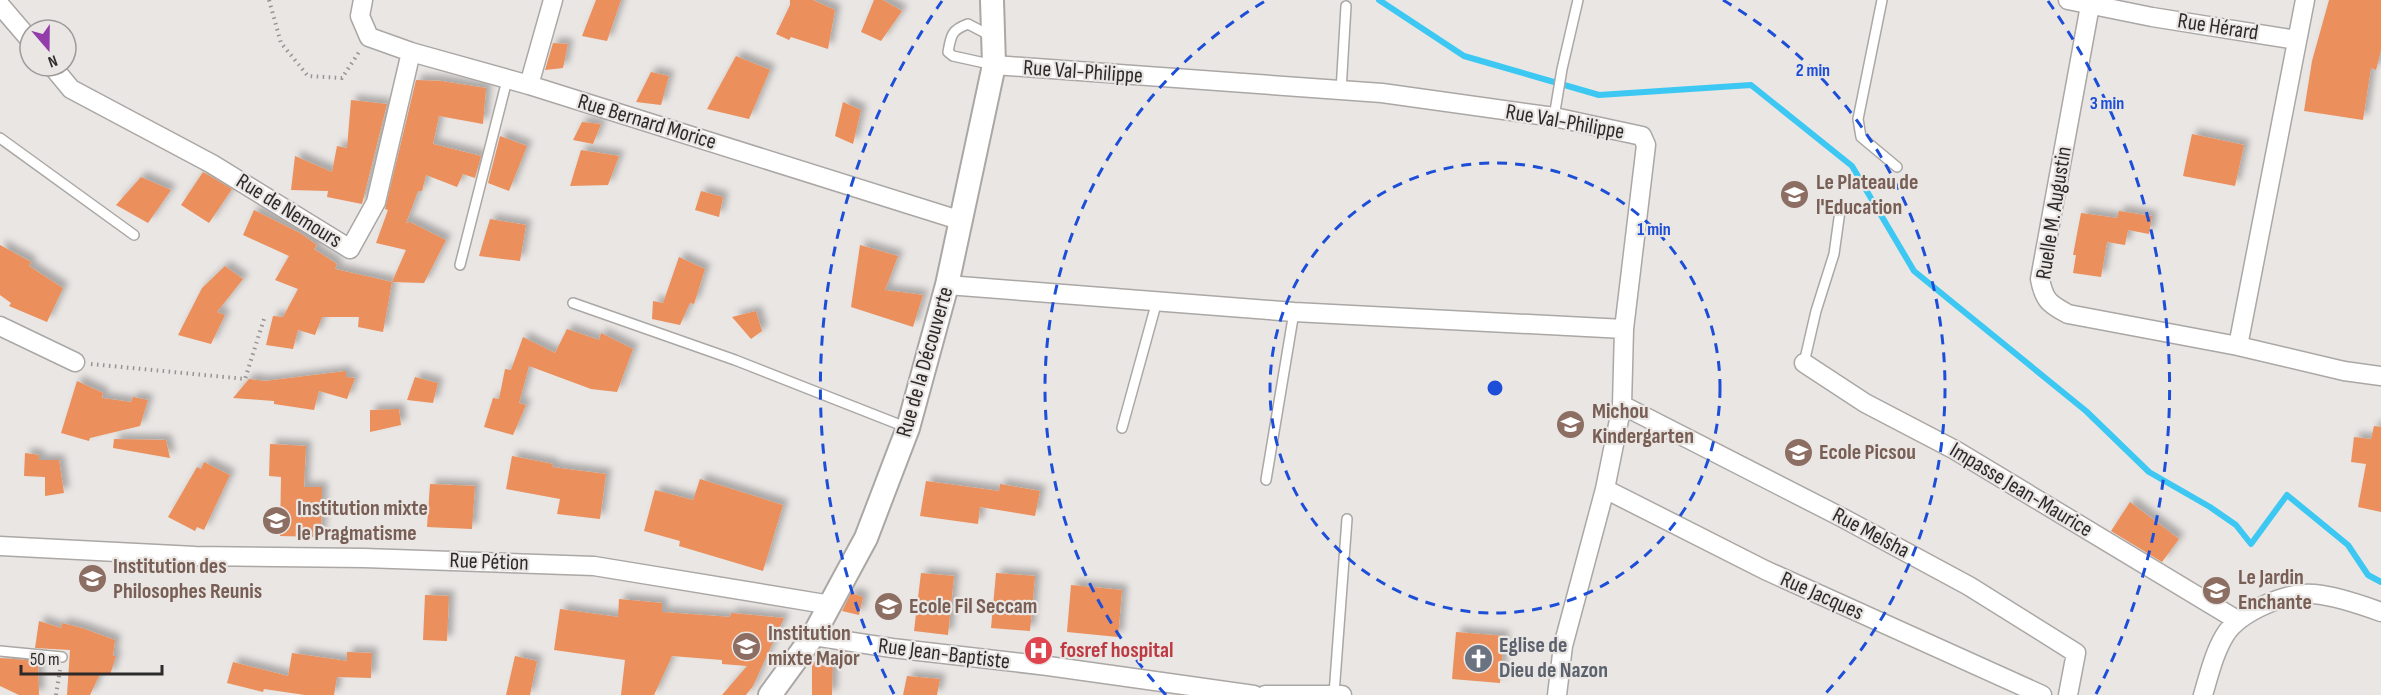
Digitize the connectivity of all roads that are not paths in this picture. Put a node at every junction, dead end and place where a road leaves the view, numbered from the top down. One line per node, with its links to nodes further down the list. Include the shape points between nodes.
1 (363, 0): 14 (street, Rue Bernard Morice, via 360,16 369,37)
2 (553, 0): 18 (street)
3 (1578, 0): 20 (lane)
4 (1882, 0): 22 (lane, via 1858,119 1861,137)
5 (2068, 0): 8 (street, Rue Hérard)
6 (2305, 0): 13 (street)
7 (987, 2): 12 (street, Rue de la Découverte)
8 (2091, 2): 13 (street, Rue Hérard, via 2152,17); 33 (street, Ruelle M. Augustin, via 2040,279 2043,295 2068,314)
9 (0, 5): 11 (street)
10 (1346, 6): 19 (lane)
11 (18, 26)
12 (993, 37): 15 (street, Rue de la Découverte); 15 (lane, via 968,24 958,27 951,36 948,52)
13 (2297, 40): 33 (street)
14 (411, 52): 16 (street, Rue de Nemours, via 376,202 350,249 212,164 71,89); 17 (street, Rue Bernard Morice)
15 (994, 65): 19 (street, Rue Val-Philippe); 24 (street, Rue de la Découverte)
16 (62, 78)
17 (507, 80): 18 (street, Rue Bernard Morice); 26 (lane)
18 (529, 85): 24 (street, Rue Bernard Morice)
19 (1341, 91): 20 (street, Rue Val-Philippe)
20 (1554, 117): 32 (street, Rue Val-Philippe, via 1642,136 1646,145)
21 (0, 138): 25 (lane)
22 (1897, 167)
23 (1840, 211): 35 (lane, via 1834,254)
24 (962, 221): 27 (street, Rue de la Découverte)
25 (134, 235)
26 (460, 265)
27 (947, 285): 28 (street); 38 (street, Rue de la Découverte)
28 (1157, 302): 30 (street); 39 (lane)
29 (573, 303): 38 (lane, via 735,360)
30 (1294, 312): 32 (street); 40 (lane)
31 (0, 326): 34 (street)
32 (1624, 328): 37 (street, Rue Val-Philippe)
33 (2238, 346): 36 (street, Ruelle M. Augustin)
34 (75, 362)
35 (1804, 363): 46 (street, Impasse Jean-Maurice)
36 (2381, 376)
37 (1622, 405): 41 (street, Rue Val-Philippe); 56 (street, Rue Melsha, via 1970,586 2076,653)
38 (908, 429): 44 (street, Rue de la Découverte, via 866,538)
39 (1122, 429)
40 (1266, 480)
41 (1605, 489): 54 (street, Rue Val-Philippe, via 1563,646); 55 (street, Rue Jacques, via 1765,570)
42 (1347, 519): 50 (lane)
43 (0, 546): 44 (street, Rue Pétion, via 195,556 594,566)
44 (831, 605): 47 (street, Rue de la Découverte)
45 (2381, 612): 46 (street, via 2314,594 2291,596)
46 (2237, 620): 57 (street, via 2218,647)
47 (813, 636): 51 (street, Rue de la Découverte); 52 (street, Rue Jean-Baptiste)
48 (0, 651): 49 (lane)
49 (62, 657)
50 (1338, 694): 53 (street)
51 (770, 695)
52 (1254, 695)
53 (1265, 695)
54 (1557, 695)
55 (2042, 695)
56 (2068, 695)
57 (2203, 695)

